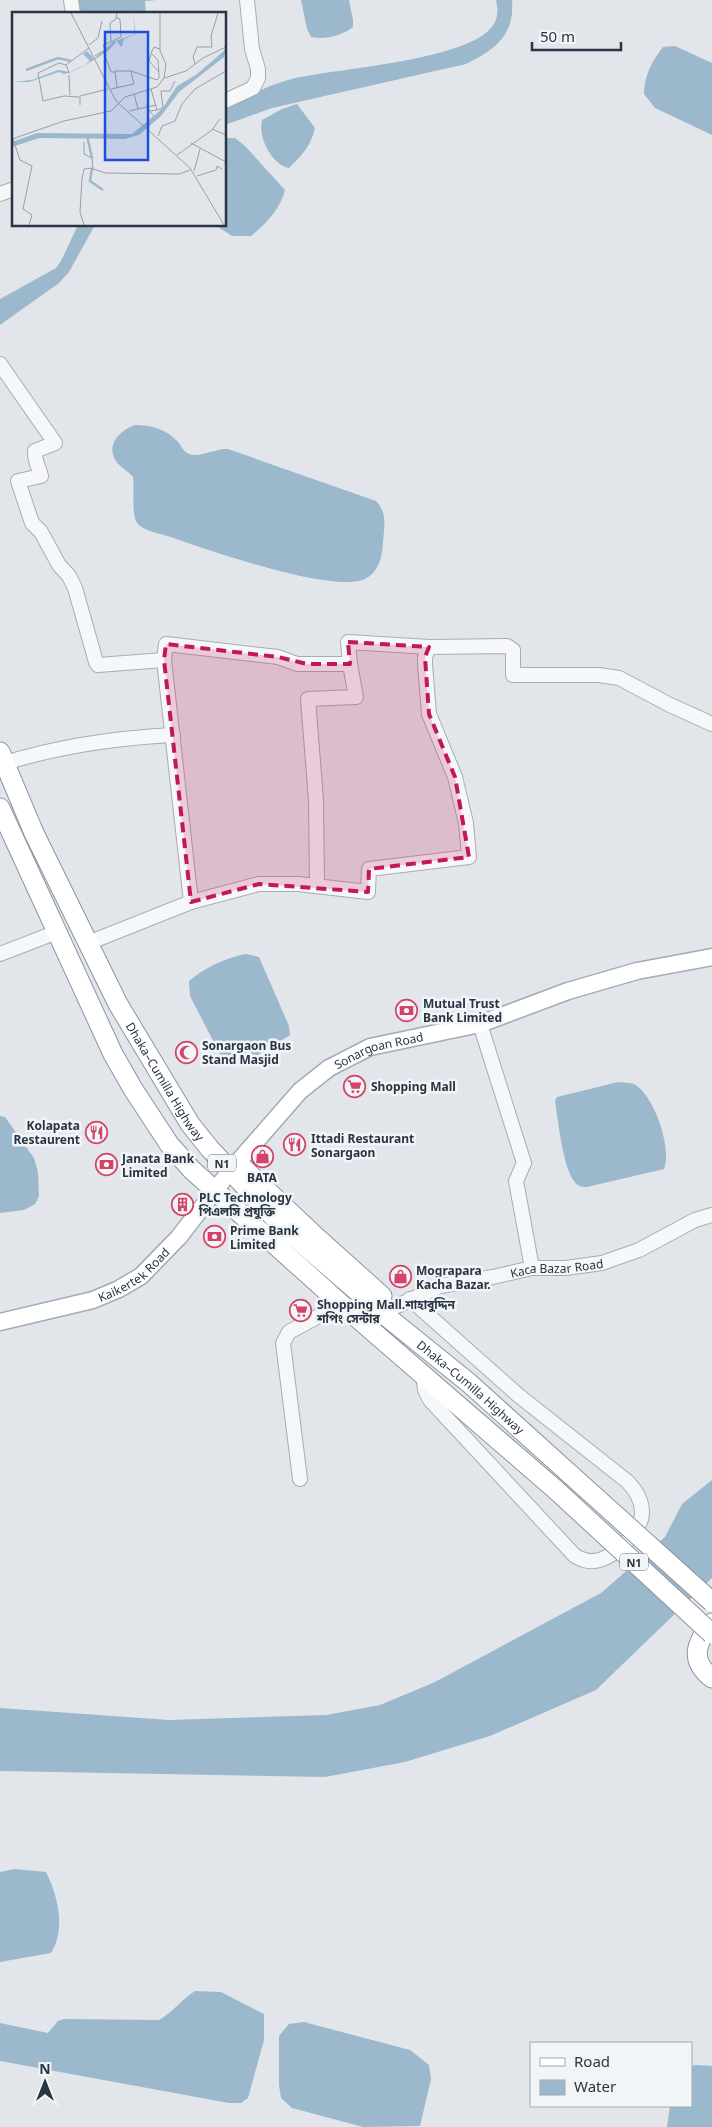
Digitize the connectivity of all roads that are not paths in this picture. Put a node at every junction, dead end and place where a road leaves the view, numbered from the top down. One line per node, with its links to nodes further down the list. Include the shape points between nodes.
1 (246, 0): 2 (street, via 258,78 253,88)
2 (226, 101)
3 (12, 190): 4 (street)
4 (0, 194)
5 (0, 364): 7 (street, via 55,442 35,451 34,459 41,476 18,481 32,523 41,532 75,588 96,662 98,665)
6 (429, 647): 8 (street, via 348,642); 9 (street, via 507,646 513,650 513,675 619,678); 14 (street, via 425,664 429,714 455,777 466,823 469,857 369,869 368,892)
7 (164, 660): 8 (street, via 166,644 278,657 297,664); 10 (street)
8 (350, 664): 14 (street, via 356,697 308,699 316,800)
9 (712, 724)
10 (172, 735): 11 (street, via 130,737); 15 (street)
11 (3, 758): 12 (highway, Dhaka–Cumilla Highway / N1)
12 (15, 786): 17 (highway, via 41,820); 21 (highway, Dhaka–Cumilla Highway / N1, via 34,833 118,1004 190,1124)
13 (0, 808): 16 (highway, Dhaka–Cumilla Highway / N1)
14 (317, 886): 15 (street, via 259,884)
15 (191, 902): 17 (street)
16 (57, 932): 18 (street); 22 (highway, Dhaka–Cumilla Highway / N1, via 132,1089 169,1144)
17 (98, 938): 21 (highway, via 158,1054 202,1124)
18 (0, 954)
19 (712, 957): 20 (main road, Sonargoan Road, via 636,971 568,991)
20 (480, 1024): 21 (main road, Sonargoan Road, via 370,1046 328,1068 300,1091); 24 (street, via 524,1163 516,1181)
21 (234, 1166): 22 (main road, Kaikertek Road); 25 (highway, via 314,1235); 29 (highway, Dhaka–Cumilla Highway / N1, via 282,1226)
22 (214, 1191): 26 (highway, Dhaka–Cumilla Highway / N1); 27 (main road, Kaikertek Road, via 178,1237 141,1276 120,1289 93,1300)
23 (712, 1215): 24 (street, Kaca Bazar Road, via 695,1220 639,1250 602,1263)
24 (532, 1268): 25 (street, Kaca Bazar Road, via 440,1286)
25 (402, 1303): 28 (street, via 628,1482 639,1497 642,1512 632,1536 600,1560 587,1561 575,1556 430,1400); 29 (highway)
26 (341, 1304): 28 (highway, Dhaka–Cumilla Highway / N1); 30 (street, via 289,1332 283,1343)
27 (0, 1322)
28 (423, 1374): 33 (highway, Dhaka–Cumilla Highway / N1, bridge, via 556,1490)
29 (497, 1408): 31 (highway, Dhaka–Cumilla Highway / N1, bridge)
30 (300, 1479)
31 (712, 1602)
32 (712, 1623): 34 (highway, via 700,1642 698,1661 701,1669)
33 (712, 1634)
34 (712, 1678)

